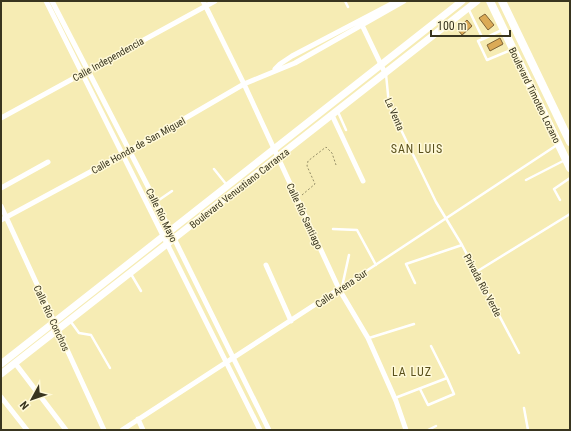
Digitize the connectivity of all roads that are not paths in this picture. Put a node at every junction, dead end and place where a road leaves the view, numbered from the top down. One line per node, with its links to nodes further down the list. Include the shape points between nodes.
1 (46, 1): 20 (street, Calle Río Mayo)
2 (52, 1): 20 (street, Calle Río Mayo)
3 (215, 1): 11 (street, Calle Independencia)
4 (345, 1): 12 (lane)
5 (397, 1): 19 (street, Calle Honda de San Miguel, via 292,56)
6 (404, 1): 14 (street, Calle Honda de San Miguel)
7 (462, 1): 18 (main road, Boulevard Venustiano Carranza)
8 (477, 1): 13 (main road, Boulevard Venustiano Carranza)
9 (490, 1): 15 (main road, Boulevard Timoteo Lozano)
10 (502, 1): 26 (main road, Boulevard Timoteo Lozano)
11 (204, 3): 20 (street, Calle Independencia); 22 (street, Calle Río Santiago)
12 (348, 7)
13 (468, 8): 16 (lane); 21 (main road, Boulevard Venustiano Carranza)
14 (362, 25): 18 (street); 19 (street, Calle Honda de San Miguel, via 295,63)
15 (504, 29): 16 (lane); 17 (main road, Boulevard Timoteo Lozano)
16 (483, 39): 17 (lane, via 478,41 487,60)
17 (513, 49): 27 (main road, Boulevard Timoteo Lozano)
18 (381, 64): 21 (street); 28 (main road, Boulevard Venustiano Carranza)
19 (274, 70): 22 (street, Calle Honda de San Miguel)
20 (85, 72): 24 (street, Calle Independencia); 29 (street, Calle Río Mayo); 30 (street, Calle Río Mayo)
21 (386, 73): 23 (main road, Boulevard Venustiano Carranza); 48 (lane, La Venta, via 389,105 436,202)
22 (244, 84): 28 (street, Calle Río Santiago); 29 (street, Calle Honda de San Miguel)
23 (335, 112): 25 (lane); 31 (main road, Boulevard Venustiano Carranza); 38 (street)
24 (1, 118)
25 (346, 130)
26 (570, 142)
27 (558, 144): 32 (main road, Boulevard Timoteo Lozano); 48 (lane, Calle Arena Sur)
28 (274, 148): 31 (street, Calle Río Santiago); 39 (main road, Boulevard Venustiano Carranza)
29 (129, 151): 30 (street, Calle Honda de San Miguel); 43 (street, Calle Río Mayo)
30 (122, 154): 45 (street, Calle Río Mayo); 47 (street, Calle Honda de San Miguel)
31 (278, 157): 52 (main road, Boulevard Venustiano Carranza); 60 (street, Calle Río Santiago)
32 (566, 159): 34 (main road, Boulevard Timoteo Lozano); 37 (lane)
33 (48, 162): 40 (street)
34 (570, 168)
35 (214, 169): 39 (lane)
36 (570, 178): 42 (lane, via 554,189)
37 (526, 180)
38 (363, 181)
39 (226, 185): 50 (main road, Boulevard Venustiano Carranza)
40 (1, 188)
41 (172, 191): 43 (lane)
42 (560, 200)
43 (156, 202): 45 (street); 50 (street, Calle Río Mayo)
44 (1, 206): 47 (street, Calle Río Conchos)
45 (149, 206): 51 (street, Calle Río Mayo)
46 (570, 214): 58 (lane)
47 (3, 218): 63 (street, Calle Río Conchos)
48 (447, 218): 53 (lane, Privada Río Verde); 56 (lane, Calle Arena Sur)
49 (333, 229): 56 (lane, via 357,230)
50 (169, 230): 51 (main road, Boulevard Venustiano Carranza); 52 (street, Calle Río Mayo)
51 (163, 235): 52 (street, Calle Río Mayo); 63 (main road, Boulevard Venustiano Carranza)
52 (170, 242): 57 (main road, Boulevard Venustiano Carranza); 70 (street, Calle Río Mayo); 72 (street, Calle Río Mayo)
53 (462, 244): 58 (lane, Privada Río Verde); 59 (lane, via 406,264)
54 (349, 255): 60 (lane)
55 (266, 265): 64 (street)
56 (376, 265): 60 (lane, Calle Arena Sur)
57 (130, 272): 61 (lane); 62 (main road, Boulevard Venustiano Carranza)
58 (476, 272): 69 (lane, Privada Río Verde)
59 (415, 283)
60 (340, 288): 64 (street, Calle Arena Sur); 67 (street, Calle Río Santiago)
61 (141, 291)
62 (69, 320): 66 (main road, Boulevard Venustiano Carranza); 74 (lane, via 79,333 91,335)
63 (54, 321): 66 (street, Calle Río Conchos); 73 (main road, Boulevard Venustiano Carranza)
64 (291, 321): 70 (street, Calle Arena Sur)
65 (414, 324): 67 (lane)
66 (57, 329): 71 (main road, Boulevard Venustiano Carranza); 85 (street, Calle Río Conchos)
67 (368, 338): 79 (street, Calle Río Santiago)
68 (430, 346): 76 (lane)
69 (519, 353)
70 (233, 358): 72 (street, Calle Arena Sur); 89 (street, Calle Río Mayo)
71 (15, 363): 75 (main road, Boulevard Venustiano Carranza); 84 (street)
72 (226, 363): 81 (street, Calle Arena Sur); 88 (street, Calle Río Mayo)
73 (1, 364)
74 (110, 368)
75 (1, 374)
76 (447, 378): 77 (lane); 77 (lane, via 454,394 428,404)
77 (420, 388): 79 (lane)
78 (1, 397): 83 (street)
79 (395, 398): 90 (street, Calle Río Santiago)
80 (524, 408): 92 (lane)
81 (138, 420): 86 (street, Calle Arena Sur); 87 (street)
82 (436, 426): 91 (lane)
83 (27, 430)
84 (66, 430)
85 (104, 430)
86 (122, 430)
87 (143, 430)
88 (260, 430)
89 (269, 430)
90 (406, 430)
91 (428, 430)
92 (528, 430)

